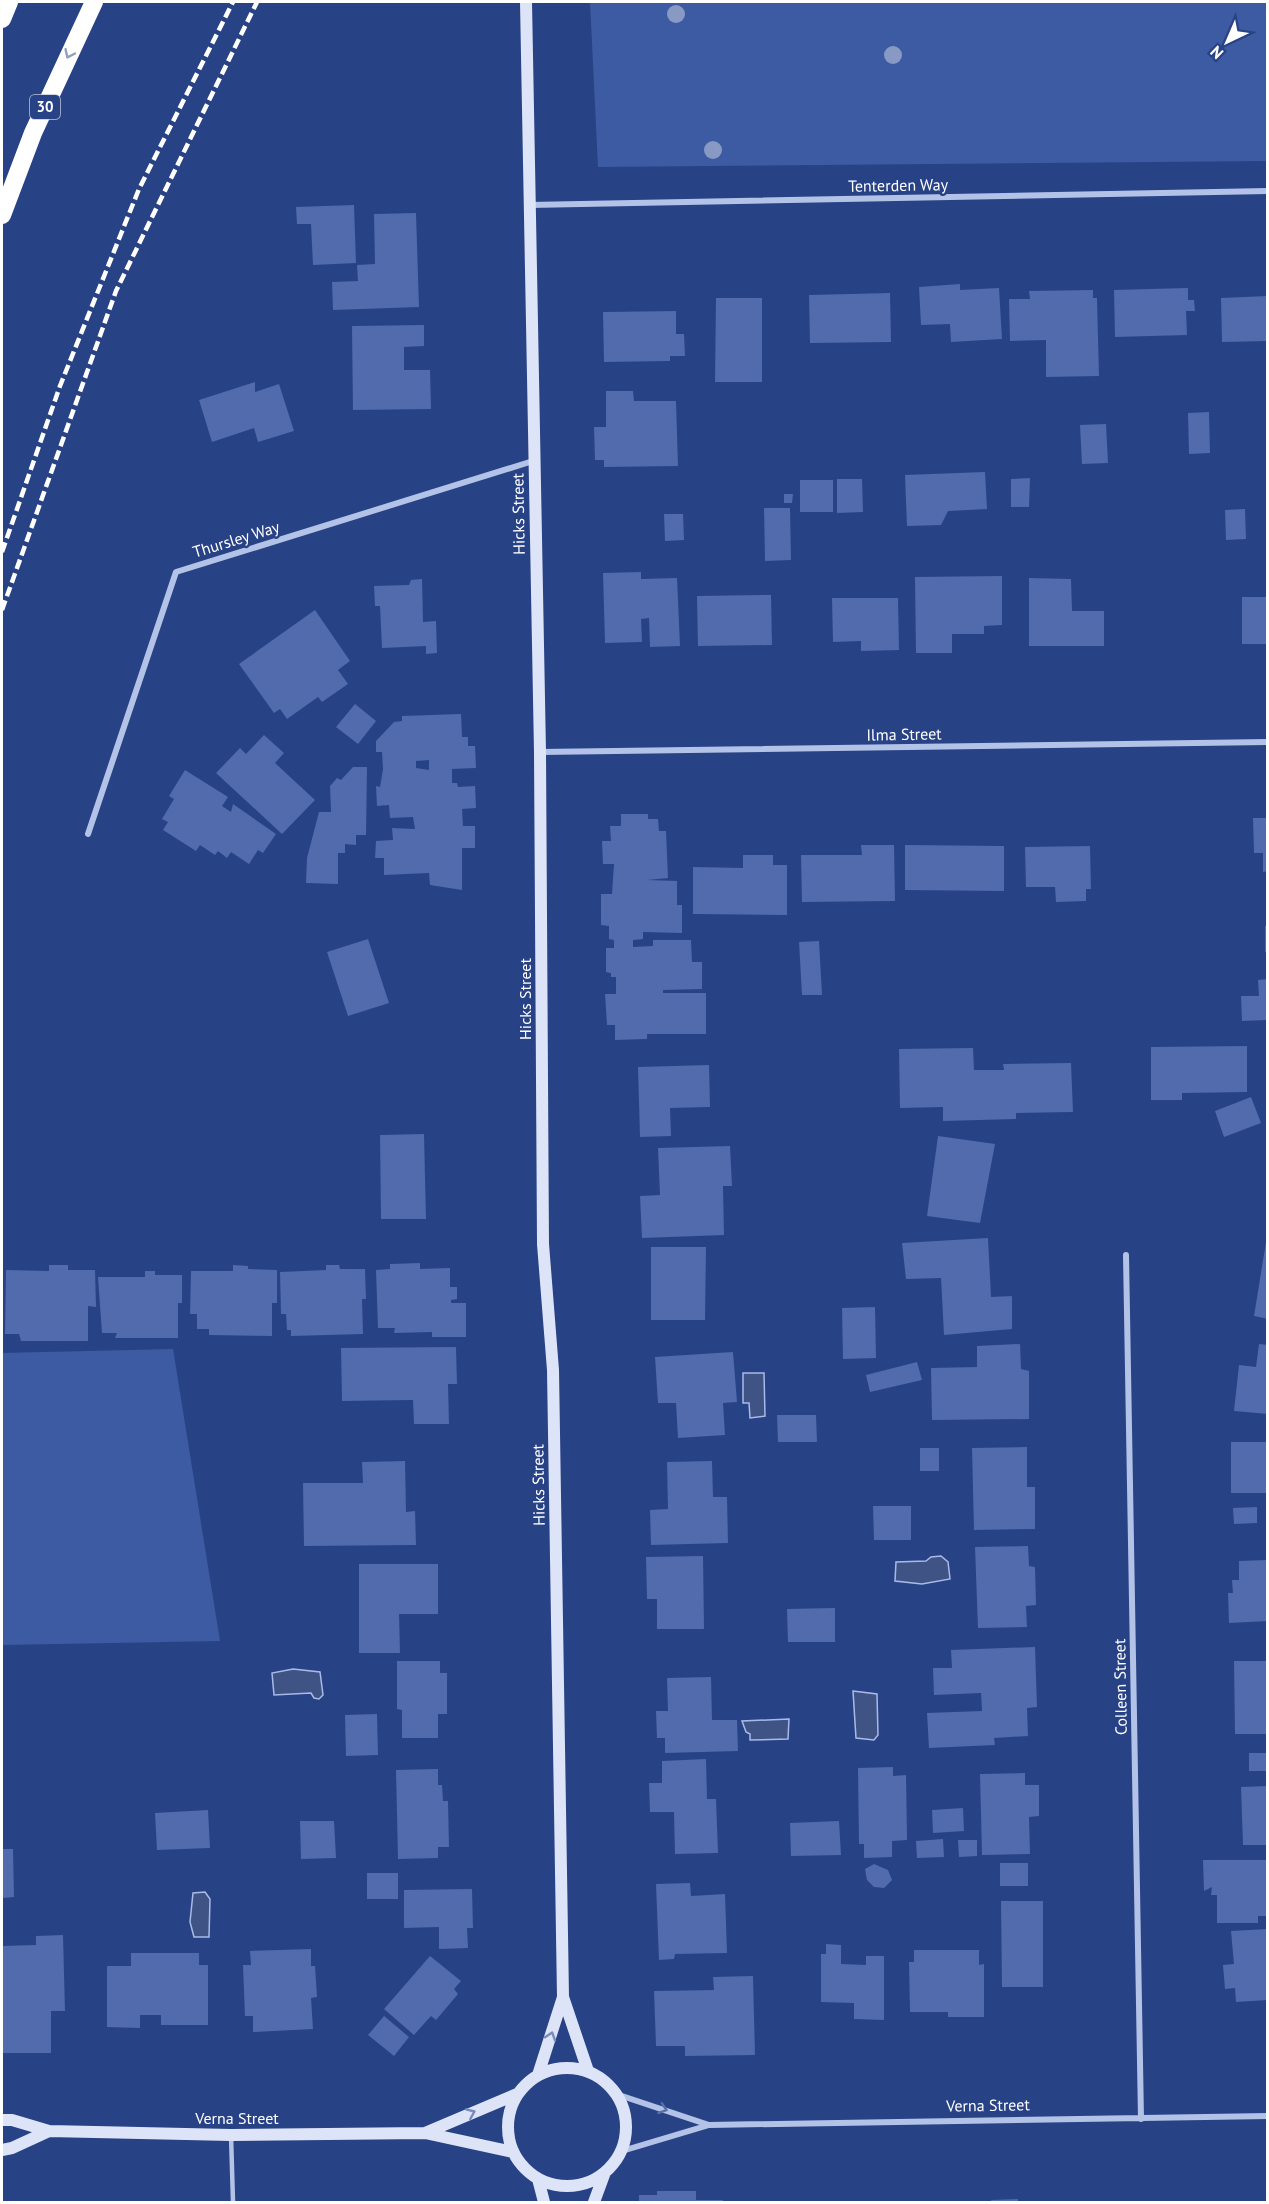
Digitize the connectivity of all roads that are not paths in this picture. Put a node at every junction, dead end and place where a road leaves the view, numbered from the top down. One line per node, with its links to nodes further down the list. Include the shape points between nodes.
1 (9, 2): 4 (highway)
2 (94, 2): 7 (highway, 30, one-way to 7, via 33,133)
3 (526, 2): 6 (street, Hicks Street)
4 (2, 20)
5 (1268, 191): 6 (street, Tenterden Way)
6 (529, 205): 8 (street, Hicks Street)
7 (2, 215)
8 (534, 461): 10 (street, Hicks Street); 11 (street, Thursley Way, via 176,572)
9 (1268, 742): 10 (street, Ilma Street)
10 (540, 752): 13 (street, Hicks Street, via 543,1245 553,1371)
11 (88, 834)
12 (1126, 1256): 19 (street, Colleen Street)
13 (563, 1996): 14 (street, Hicks Street); 15 (street, Hicks Street, one-way to 13)
14 (588, 2071): 15 (street, via 554,2069); 17 (street, via 604,2080)
15 (538, 2075): 16 (street)
16 (518, 2094): 23 (street, Verna Street, one-way to 16); 27 (street, via 508,2122)
17 (616, 2094): 21 (street, Verna Street, one-way to 21); 26 (street, via 625,2112 627,2132)
18 (1268, 2116): 19 (street, Verna Street)
19 (1141, 2119): 21 (street, Verna Street)
20 (2, 2120): 22 (street, Verna Street)
21 (709, 2125): 26 (street, Verna Street)
22 (49, 2131): 24 (street, Verna Street); 25 (street, Verna Street)
23 (425, 2133): 24 (street, Verna Street); 27 (street, Verna Street)
24 (231, 2135): 30 (lane)
25 (2, 2150)
26 (622, 2151): 28 (street)
27 (513, 2152): 29 (street)
28 (604, 2175): 29 (street, via 572,2187 554,2186); 32 (street)
29 (538, 2179): 31 (street)
30 (233, 2202)
31 (544, 2202)
32 (594, 2202)

